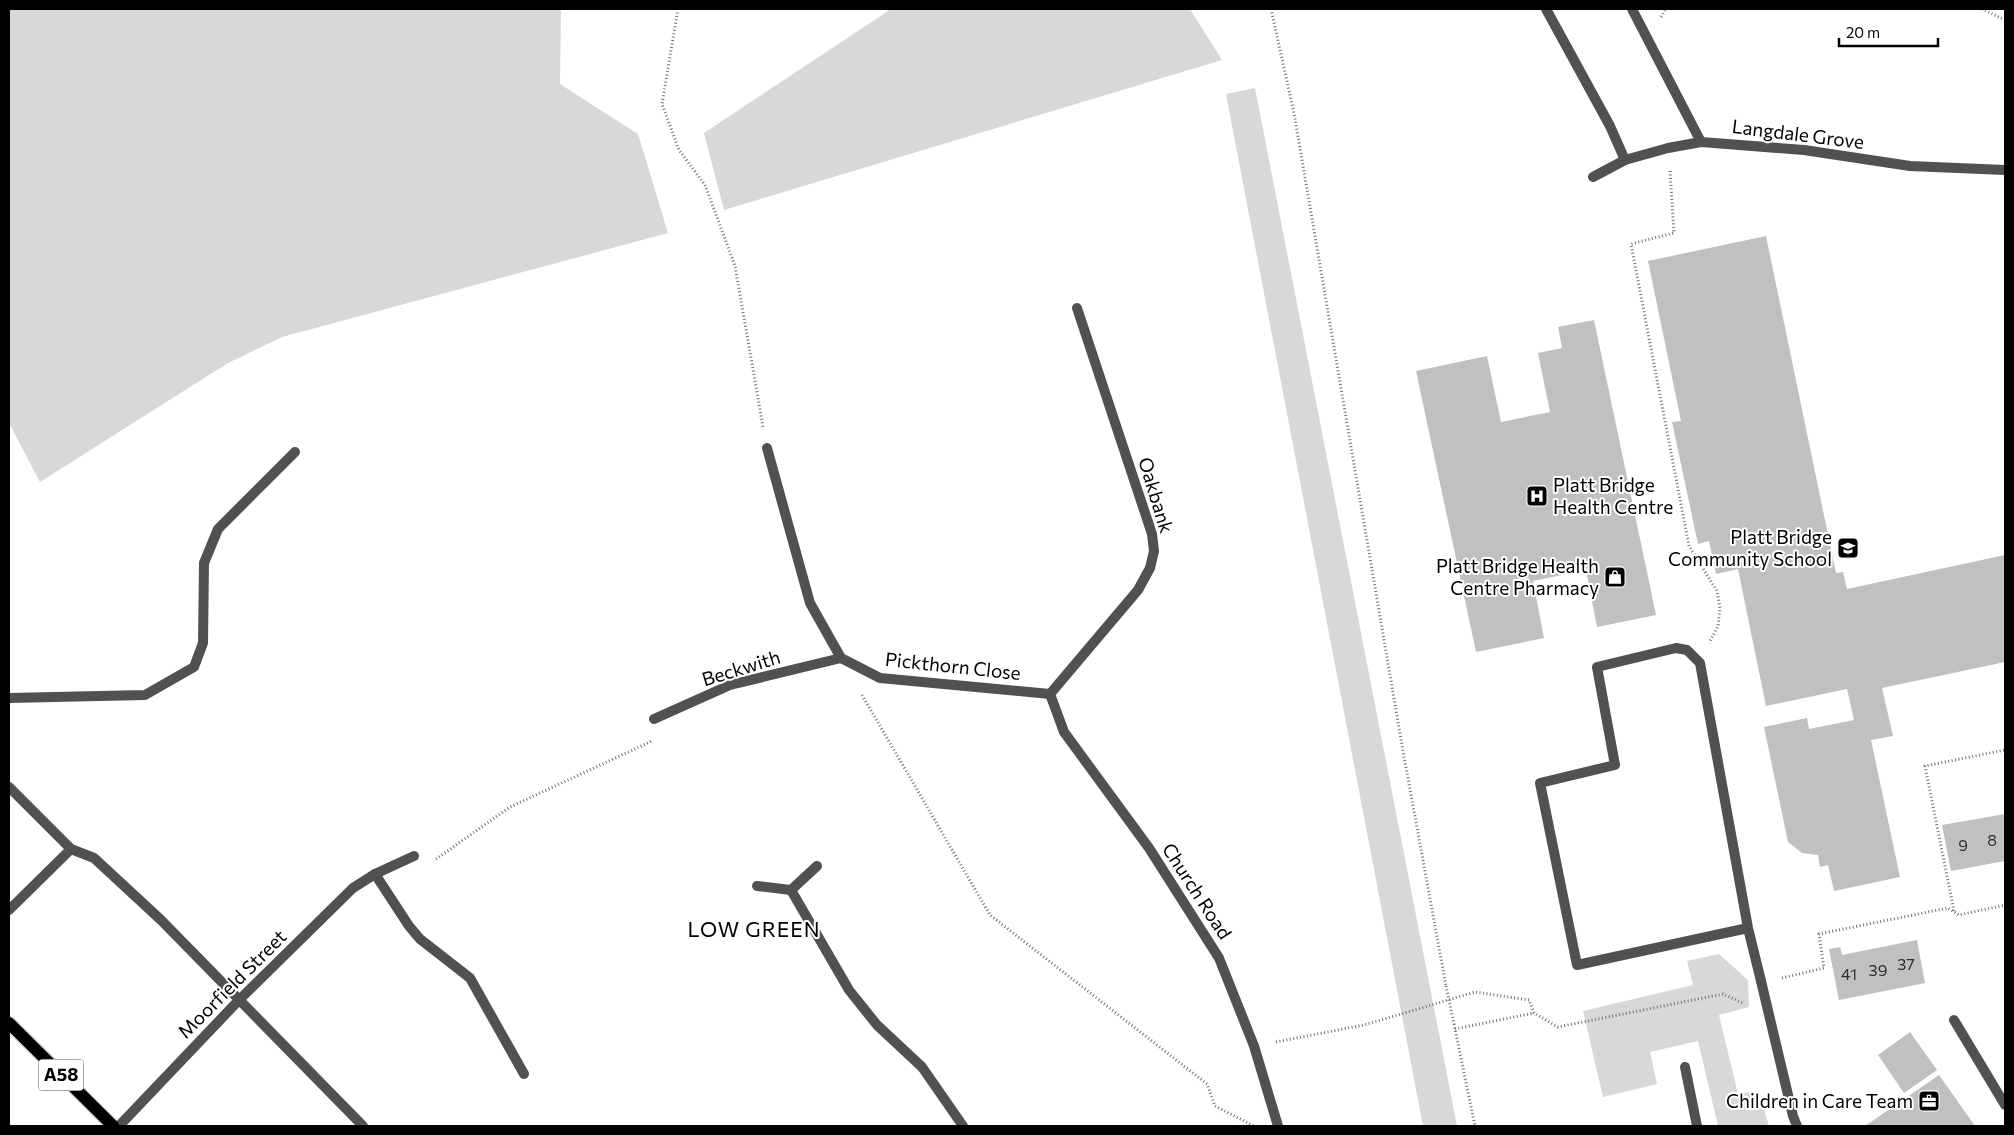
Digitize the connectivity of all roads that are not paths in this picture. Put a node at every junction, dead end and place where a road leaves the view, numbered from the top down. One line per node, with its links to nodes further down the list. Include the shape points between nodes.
1 (1546, 9): 4 (street)
2 (1632, 9): 3 (street)
3 (1701, 142): 4 (street, Langdale Grove); 5 (street, Langdale Grove, via 1804,150 1910,166)
4 (1625, 160): 6 (street, Langdale Grove)
5 (2005, 170)
6 (1593, 177)
7 (1077, 308): 11 (street, Oakbank, via 1152,534 1154,551 1150,568 1138,590)
8 (767, 448): 10 (street, via 810,603)
9 (295, 452): 12 (street, via 218,529 204,563 203,642 194,667 145,695)
10 (841, 658): 11 (street, Pickthorn Close, via 880,678); 13 (street, Beckwith, via 730,685)
11 (1050, 694): 33 (street, Church Road, via 1064,732 1149,848 1219,958 1254,1046)
12 (9, 698)
13 (654, 719)
14 (9, 787): 15 (street)
15 (71, 848): 21 (street); 23 (street, via 94,858 161,920)
16 (414, 856): 18 (street, Moorfield Street)
17 (817, 866): 20 (street)
18 (376, 874): 23 (street, Moorfield Street, via 353,888); 27 (street, via 420,939 470,978)
19 (757, 886): 20 (street)
20 (791, 890): 32 (street, via 849,990 877,1025 922,1067)
21 (9, 910)
22 (1748, 928): 22 (street, via 1577,965 1540,783 1615,765 1597,667 1676,648 1687,650 1700,662); 35 (street)
23 (239, 1000): 30 (street, Moorfield Street); 31 (street)
24 (1954, 1020): 28 (street)
25 (9, 1023): 29 (main road, A58)
26 (1685, 1067): 34 (street)
27 (524, 1074)
28 (2005, 1105)
29 (113, 1126)
30 (119, 1126)
31 (362, 1126)
32 (963, 1126)
33 (1278, 1126)
34 (1697, 1126)
35 (1797, 1126)

